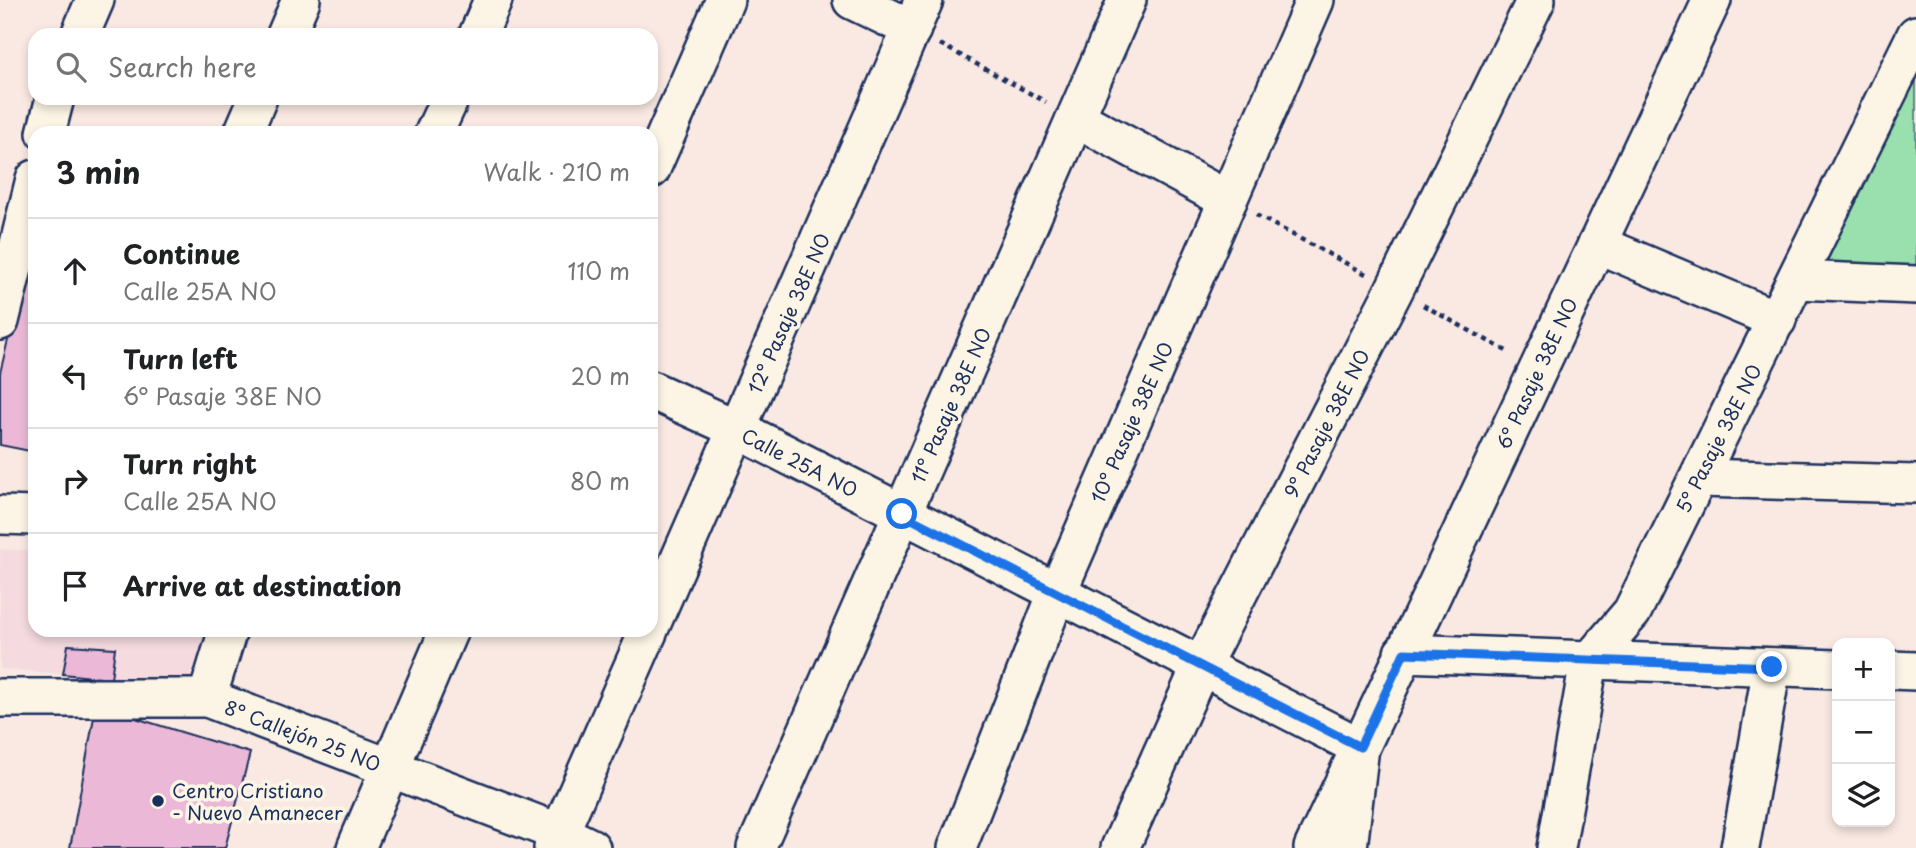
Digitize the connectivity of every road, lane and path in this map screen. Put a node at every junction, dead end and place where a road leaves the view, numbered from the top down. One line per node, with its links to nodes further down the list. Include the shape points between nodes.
1 (95, 0): 11 (street)
2 (301, 0): 12 (street)
3 (493, 0): 13 (street)
4 (725, 0): 22 (street)
5 (852, 0): 10 (street)
6 (1127, 0): 18 (street, 11° Pasaje 38E NO)
7 (1315, 0): 23 (street, 10° Pasaje 38E NO)
8 (1536, 0): 44 (street, 9° Pasaje 38E NO)
9 (1712, 0): 25 (street, 6° Pasaje 38E NO)
10 (918, 14): 18 (path); 31 (street, 12° Pasaje 38E NO)
11 (83, 28)
12 (289, 28)
13 (481, 28)
14 (1916, 35): 26 (street, 5° Pasaje 38E NO)
15 (53, 105): 19 (street)
16 (255, 105): 20 (street)
17 (447, 105): 21 (street)
18 (1076, 118): 23 (street); 34 (street, 11° Pasaje 38E NO)
19 (49, 126)
20 (246, 126)
21 (437, 126)
22 (658, 153)
23 (1228, 200): 37 (street, 10° Pasaje 38E NO)
24 (28, 208): 29 (street)
25 (1597, 244): 28 (street); 42 (street, 6° Pasaje 38E NO)
26 (1797, 280): 27 (street); 28 (street, 5° Pasaje 38E NO)
27 (1916, 285)
28 (1777, 320): 32 (street, 5° Pasaje 38E NO)
29 (0, 321)
30 (658, 393): 31 (street, Calle 25A NO)
31 (737, 429): 34 (street, Calle 25A NO); 38 (street, 12° Pasaje 38E NO)
32 (1699, 478): 33 (street); 43 (street, 5° Pasaje 38E NO, via 1632,612)
33 (1916, 484)
34 (902, 514): 37 (street, Calle 25A NO); 55 (street, 11° Pasaje 38E NO)
35 (0, 515): 36 (street)
36 (28, 516)
37 (1057, 593): 44 (street, Calle 25A NO); 56 (street, 10° Pasaje 38E NO)
38 (658, 609)
39 (226, 637): 50 (street)
40 (446, 637): 52 (street)
41 (646, 637): 53 (street)
42 (1404, 653): 43 (street); 51 (street, 6° Pasaje 38E NO)
43 (1589, 662): 45 (street); 60 (street)
44 (1201, 666): 51 (street, Calle 25A NO); 57 (street, 9° Pasaje 38E NO)
45 (1772, 667): 46 (street); 61 (street)
46 (1832, 669)
47 (1895, 670): 48 (street)
48 (1916, 671)
49 (0, 698): 50 (street, 8° Callejón 25 NO)
50 (207, 698): 52 (street, 8° Callejón 25 NO)
51 (1360, 747): 58 (street, 6° Pasaje 38E NO); 59 (street, 6° Pasaje 38E NO)
52 (388, 767): 53 (street, 8° Callejón 25 NO); 54 (street)
53 (568, 843)
54 (356, 848)
55 (756, 848)
56 (957, 848)
57 (1120, 848)
58 (1313, 848)
59 (1348, 848)
60 (1556, 848)
61 (1740, 848)

